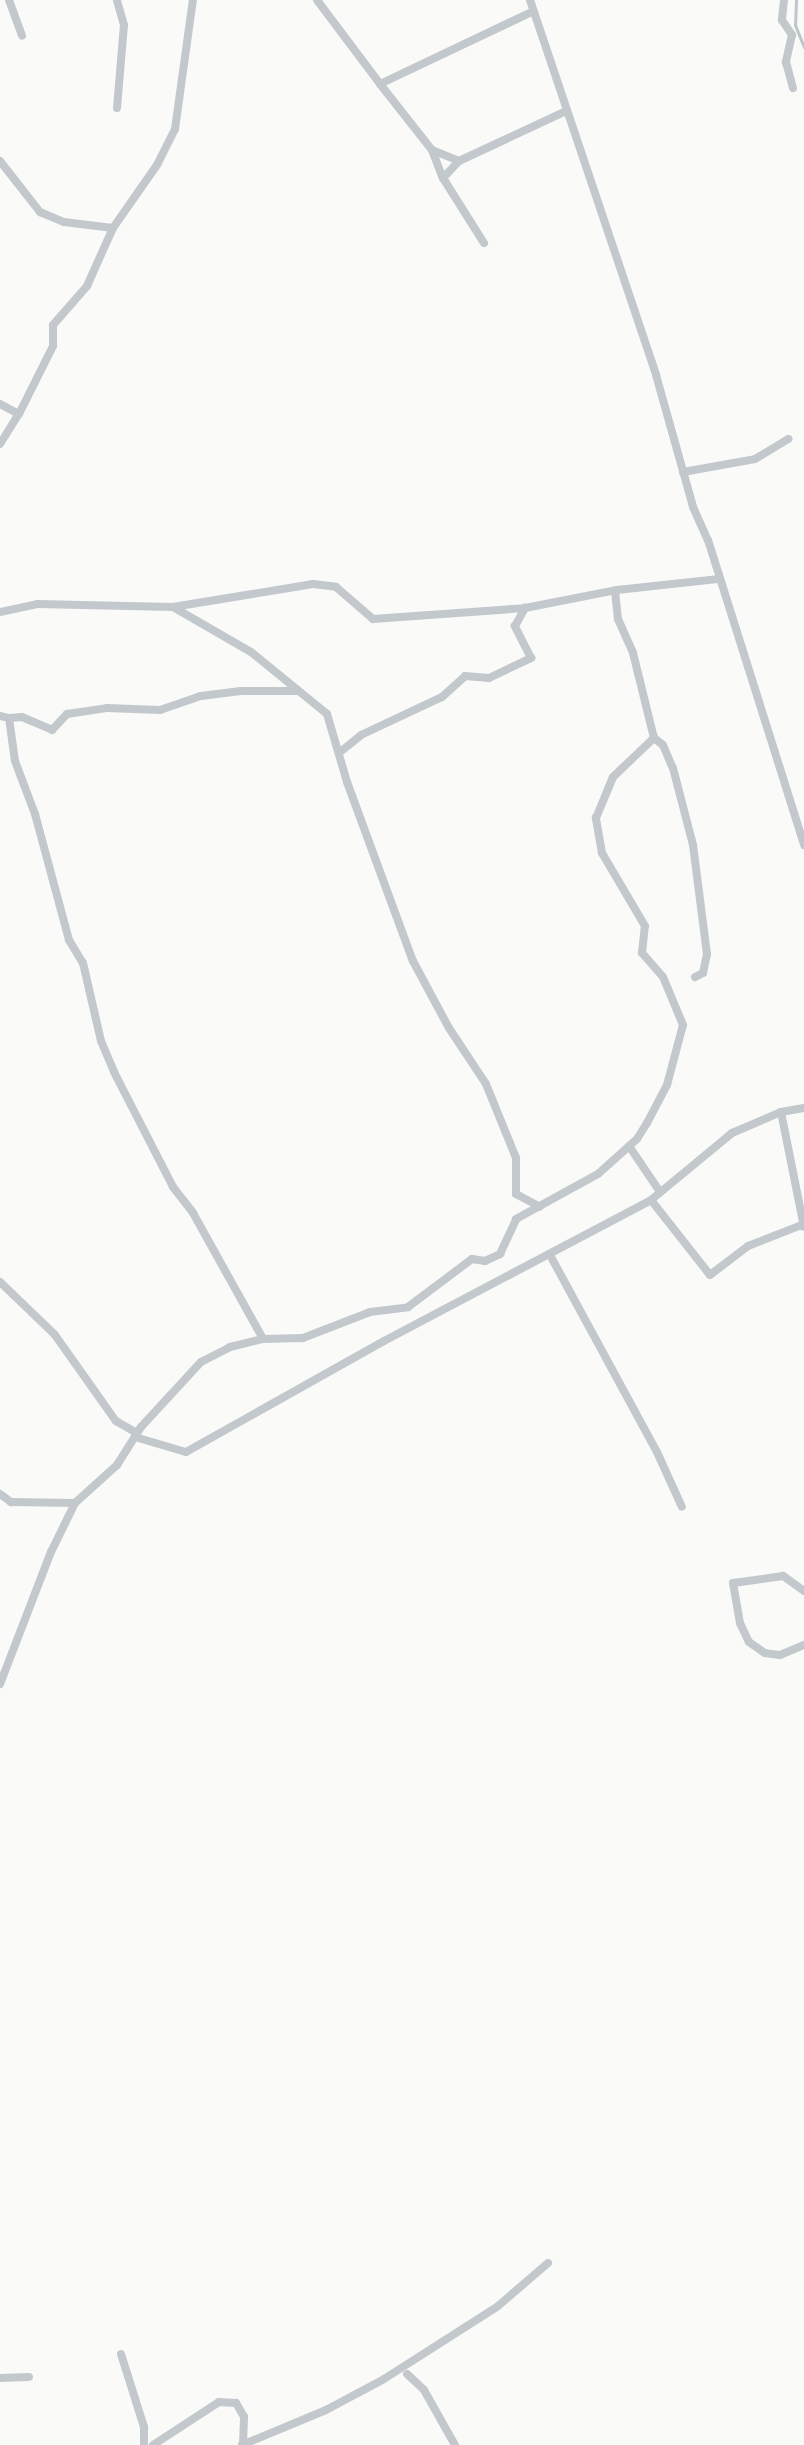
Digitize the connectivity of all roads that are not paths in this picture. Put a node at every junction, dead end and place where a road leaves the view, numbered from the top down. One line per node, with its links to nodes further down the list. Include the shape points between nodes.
1 (9, 0): 8 (street)
2 (117, 0): 11 (street, via 124,25)
3 (193, 0): 17 (street, via 175,129 157,165)
4 (317, 0): 9 (street)
5 (530, 0): 7 (street)
6 (784, 0): 10 (street, via 782,20 792,35 786,63)
7 (534, 11): 9 (street); 12 (street)
8 (22, 36)
9 (380, 84): 13 (street)
10 (793, 88)
11 (117, 108)
12 (566, 111): 15 (street); 23 (street, via 656,375)
13 (432, 150): 15 (street); 16 (street)
14 (0, 161): 17 (street, via 40,212 64,222)
15 (459, 161): 16 (street)
16 (443, 178): 18 (street)
17 (113, 228): 20 (street, via 87,286 53,325 53,346)
18 (484, 243)
19 (0, 404): 20 (street)
20 (20, 414): 22 (street)
21 (788, 439): 23 (street, via 755,459)
22 (0, 444)
23 (683, 472): 24 (street)
24 (719, 579): 25 (street); 33 (street)
25 (615, 591): 27 (street); 31 (street, via 618,619 633,653)
26 (173, 607): 27 (street, via 313,584 336,587 373,619); 28 (street, via 38,604); 29 (street, via 251,652)
27 (525, 608): 32 (street, via 515,626 531,658 489,678 465,676 442,697 361,735)
28 (0, 612)
29 (297, 692): 30 (street, via 241,691 201,696 160,710 107,708 67,714 51,730 22,717); 32 (street, via 327,714)
30 (5, 717): 44 (street, via 69,940 82,963 110,1061 173,1187 193,1213)
31 (654, 738): 34 (street, via 663,745 673,768 693,845 707,954 703,973); 37 (street, via 613,777 596,818 602,853 645,926 642,953 663,977 683,1025 667,1086)
32 (339, 753): 40 (street, via 413,961 486,1084 516,1158 516,1194)
33 (804, 845)
34 (695, 977)
35 (804, 1108): 36 (street)
36 (781, 1112): 38 (street, via 732,1133); 41 (street)
37 (630, 1146): 38 (street); 40 (street, via 576,1190)
38 (660, 1192): 39 (street)
39 (651, 1200): 41 (street, via 710,1275 748,1246); 42 (street)
40 (540, 1207): 44 (street, via 516,1219 500,1254 485,1261 472,1259 408,1307 370,1312 303,1338)
41 (804, 1225)
42 (550, 1255): 45 (street, via 384,1341 186,1452); 48 (street, via 657,1452)
43 (0, 1282): 45 (street, via 55,1335 116,1421)
44 (263, 1340): 45 (street, via 230,1347 201,1362)
45 (136, 1435): 47 (street, via 117,1465)
46 (0, 1494): 47 (street, via 11,1502)
47 (75, 1503): 51 (street, via 51,1552)
48 (682, 1507)
49 (804, 1591): 50 (street, via 783,1576 733,1583 740,1623 749,1642 765,1653 780,1655)
50 (804, 1645)
51 (0, 1684)
52 (548, 2263): 59 (street, via 498,2306 384,2379 326,2410)
53 (121, 2354): 57 (street, via 144,2427)
54 (407, 2374): 60 (street, via 424,2390)
55 (29, 2377): 56 (street)
56 (0, 2378)
57 (144, 2445)
58 (153, 2445): 59 (street, via 219,2402 236,2403 244,2417)
59 (242, 2445)
60 (455, 2445)

